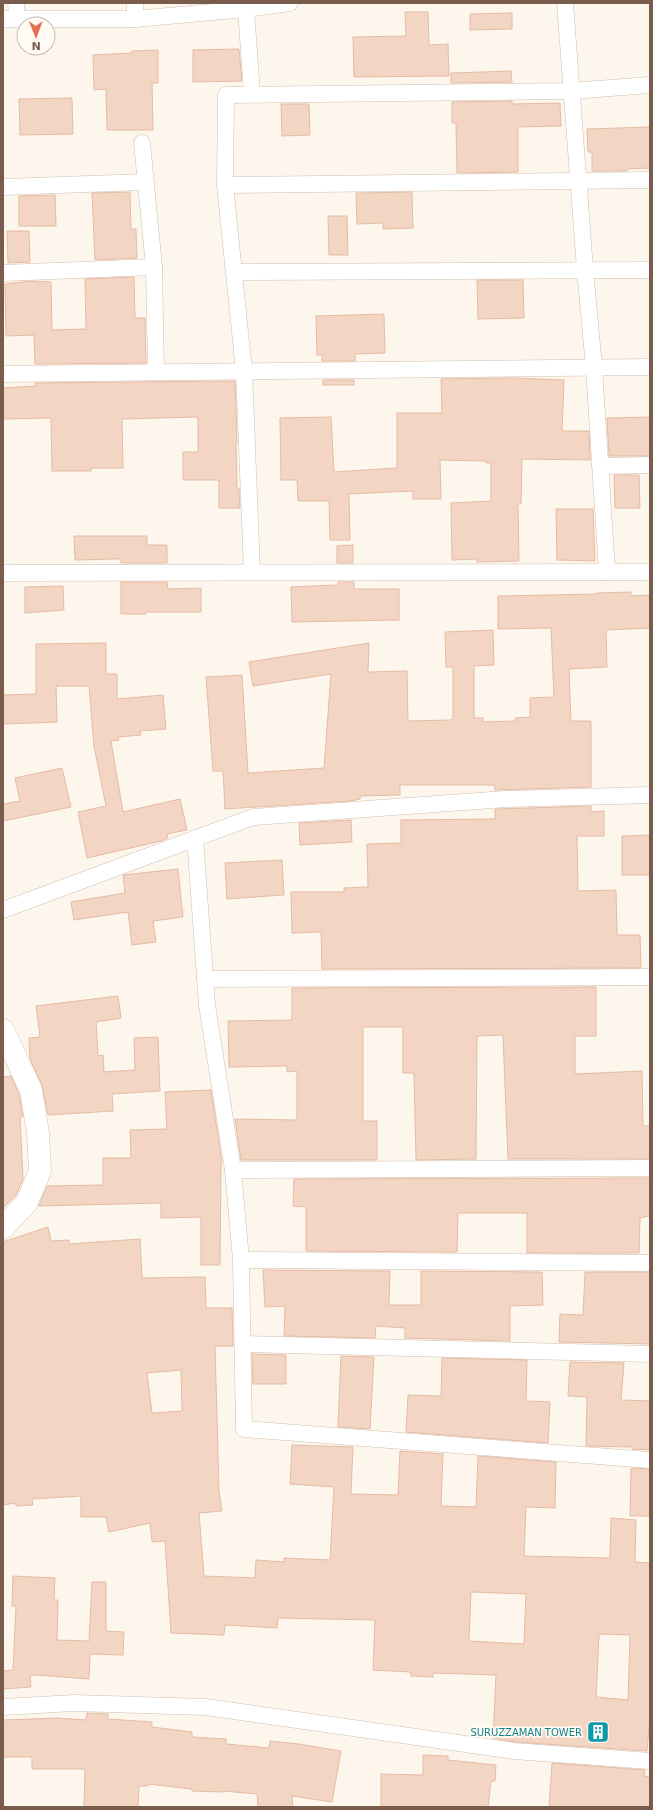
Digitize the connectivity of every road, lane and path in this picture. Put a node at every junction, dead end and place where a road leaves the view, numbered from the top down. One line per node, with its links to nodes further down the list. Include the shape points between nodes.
1 (284, 3): 2 (street); 4 (street)
2 (290, 3)
3 (565, 3): 8 (street)
4 (244, 6): 5 (street); 9 (street)
5 (135, 11): 6 (street)
6 (12, 13)
7 (650, 85): 8 (street)
8 (571, 91): 9 (street); 11 (street)
9 (252, 94): 14 (street, via 226,95)
10 (142, 143): 13 (street)
11 (578, 180): 12 (street); 14 (street); 17 (street)
12 (650, 180)
13 (145, 182): 15 (street); 16 (street)
14 (225, 185): 19 (street)
15 (3, 187)
16 (154, 267): 20 (street); 24 (street)
17 (585, 269): 18 (street); 19 (street); 22 (street)
18 (650, 270)
19 (234, 272): 23 (street)
20 (3, 273)
21 (650, 366): 22 (street)
22 (594, 367): 23 (street); 27 (street)
23 (244, 371): 24 (street); 28 (street)
24 (156, 372): 25 (street)
25 (3, 374)
26 (650, 465): 27 (street)
27 (600, 466): 29 (street)
28 (252, 571): 29 (street); 31 (street)
29 (607, 572): 30 (street)
30 (650, 572)
31 (3, 573)
32 (650, 795): 33 (street, via 506,799 253,817)
33 (196, 838): 34 (street); 36 (street)
34 (3, 910)
35 (650, 978): 36 (street)
36 (205, 979): 39 (street, via 207,1006)
37 (3, 1030): 40 (main road, via 31,1090 38,1133 40,1171 28,1202)
38 (650, 1168): 39 (street)
39 (234, 1170): 41 (street)
40 (3, 1228)
41 (241, 1260): 42 (street); 43 (street)
42 (650, 1263)
43 (243, 1344): 44 (street); 45 (street, via 244,1429)
44 (650, 1354)
45 (650, 1460)
46 (3, 1707): 47 (street, via 74,1703 206,1707 514,1751)
47 (650, 1761)

